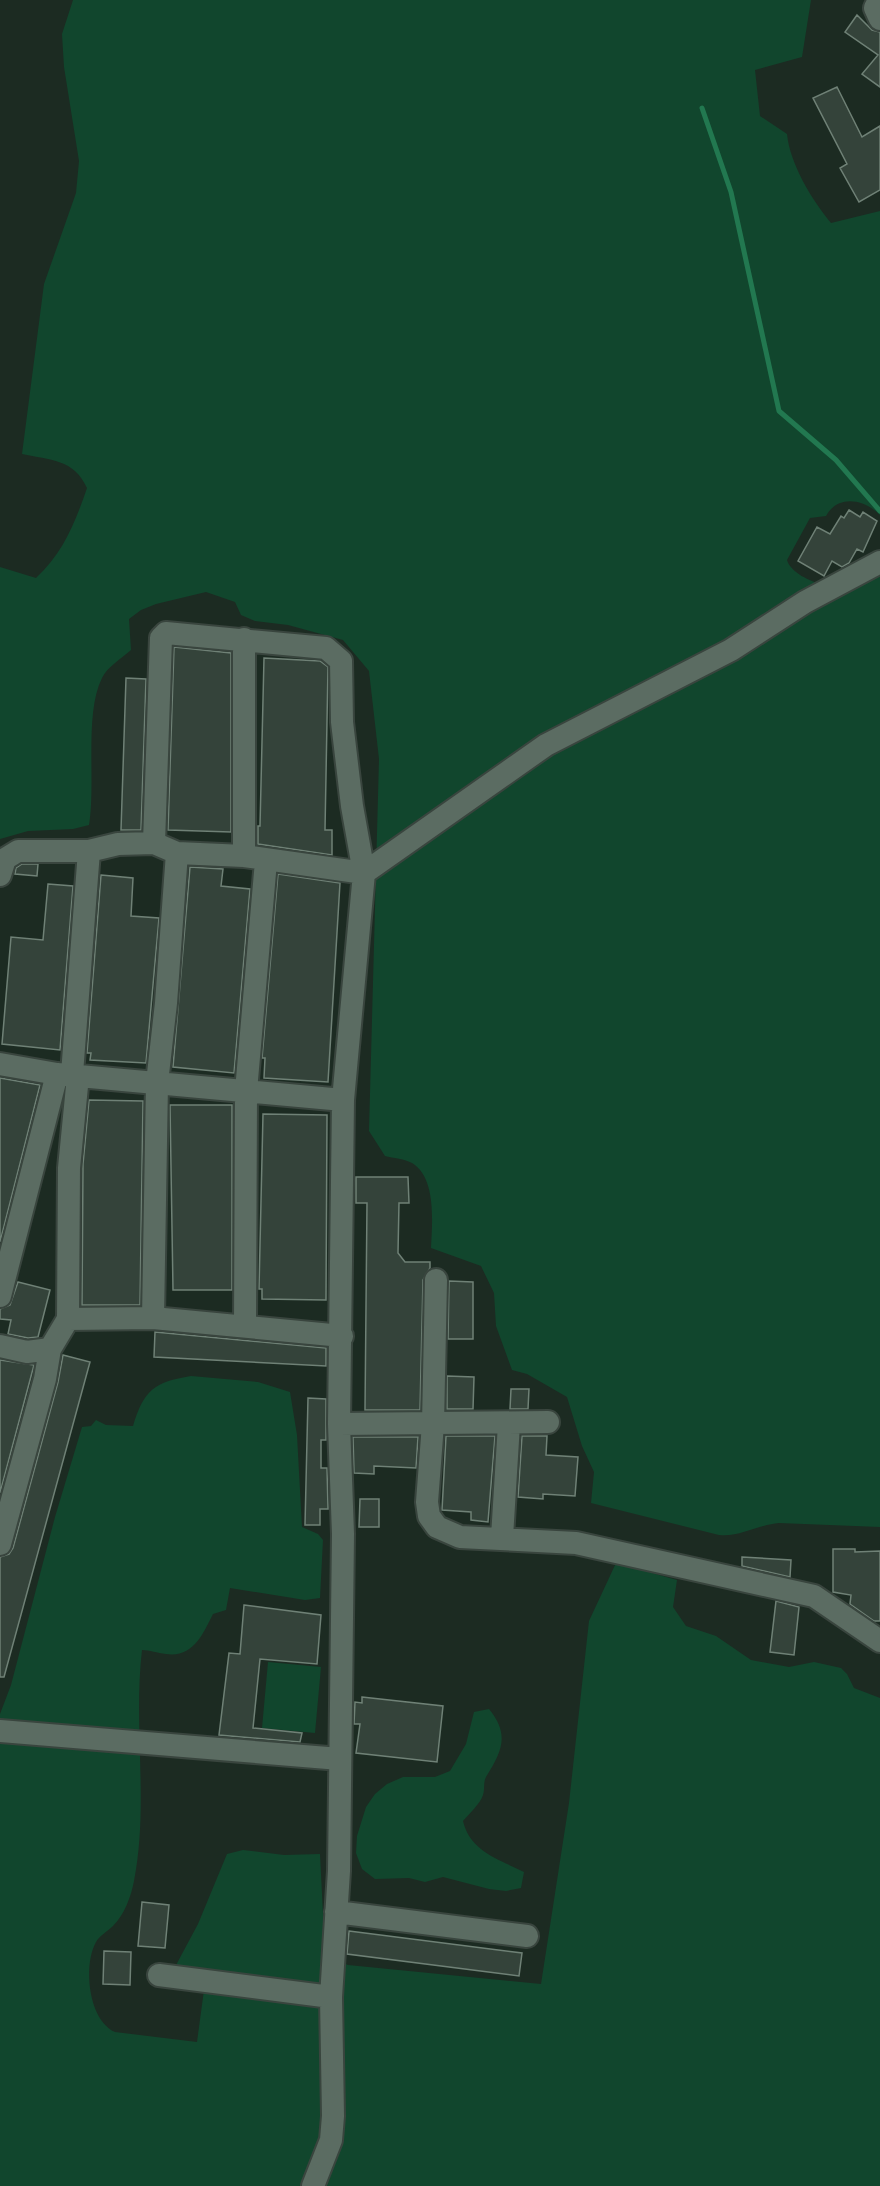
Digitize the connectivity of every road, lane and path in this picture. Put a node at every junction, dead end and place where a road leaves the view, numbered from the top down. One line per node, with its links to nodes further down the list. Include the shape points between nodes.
1 (879, 0): 2 (street, via 876,8)
2 (880, 19)
3 (877, 563): 9 (street, via 805,602 731,650 546,745)
4 (244, 639): 5 (street, via 166,633 161,638); 8 (street); 9 (street, via 326,648 341,661 342,722)
5 (154, 843): 6 (street, via 118,844); 7 (street)
6 (89, 851): 10 (street, via 18,851 5,859); 12 (street)
7 (177, 853): 8 (street); 13 (street)
8 (255, 858): 9 (street); 14 (street)
9 (364, 873): 15 (street)
10 (0, 875)
11 (0, 1064): 12 (street)
12 (69, 1075): 13 (street); 17 (street); 19 (street)
13 (157, 1083): 14 (street); 18 (street)
14 (246, 1090): 15 (street); 20 (street)
15 (343, 1100): 21 (street)
16 (436, 1280): 26 (street)
17 (0, 1296)
18 (153, 1318): 19 (street); 20 (street)
19 (68, 1319): 23 (street)
20 (245, 1326): 21 (street)
21 (342, 1336): 25 (street)
22 (0, 1346): 23 (street, via 27,1352)
23 (50, 1348): 29 (street)
24 (548, 1422): 27 (street)
25 (339, 1424): 26 (street); 32 (street, via 343,1534)
26 (433, 1424): 27 (street); 28 (street, via 429,1516 445,1533)
27 (509, 1424): 28 (street)
28 (502, 1537): 30 (street, via 576,1543 814,1596)
29 (0, 1544)
30 (880, 1641)
31 (0, 1731): 32 (street)
32 (340, 1759): 33 (street)
33 (336, 1912): 34 (street); 36 (street)
34 (526, 1936)
35 (159, 1975): 36 (street)
36 (331, 1998): 37 (street, via 331,2140)
37 (313, 2186)

